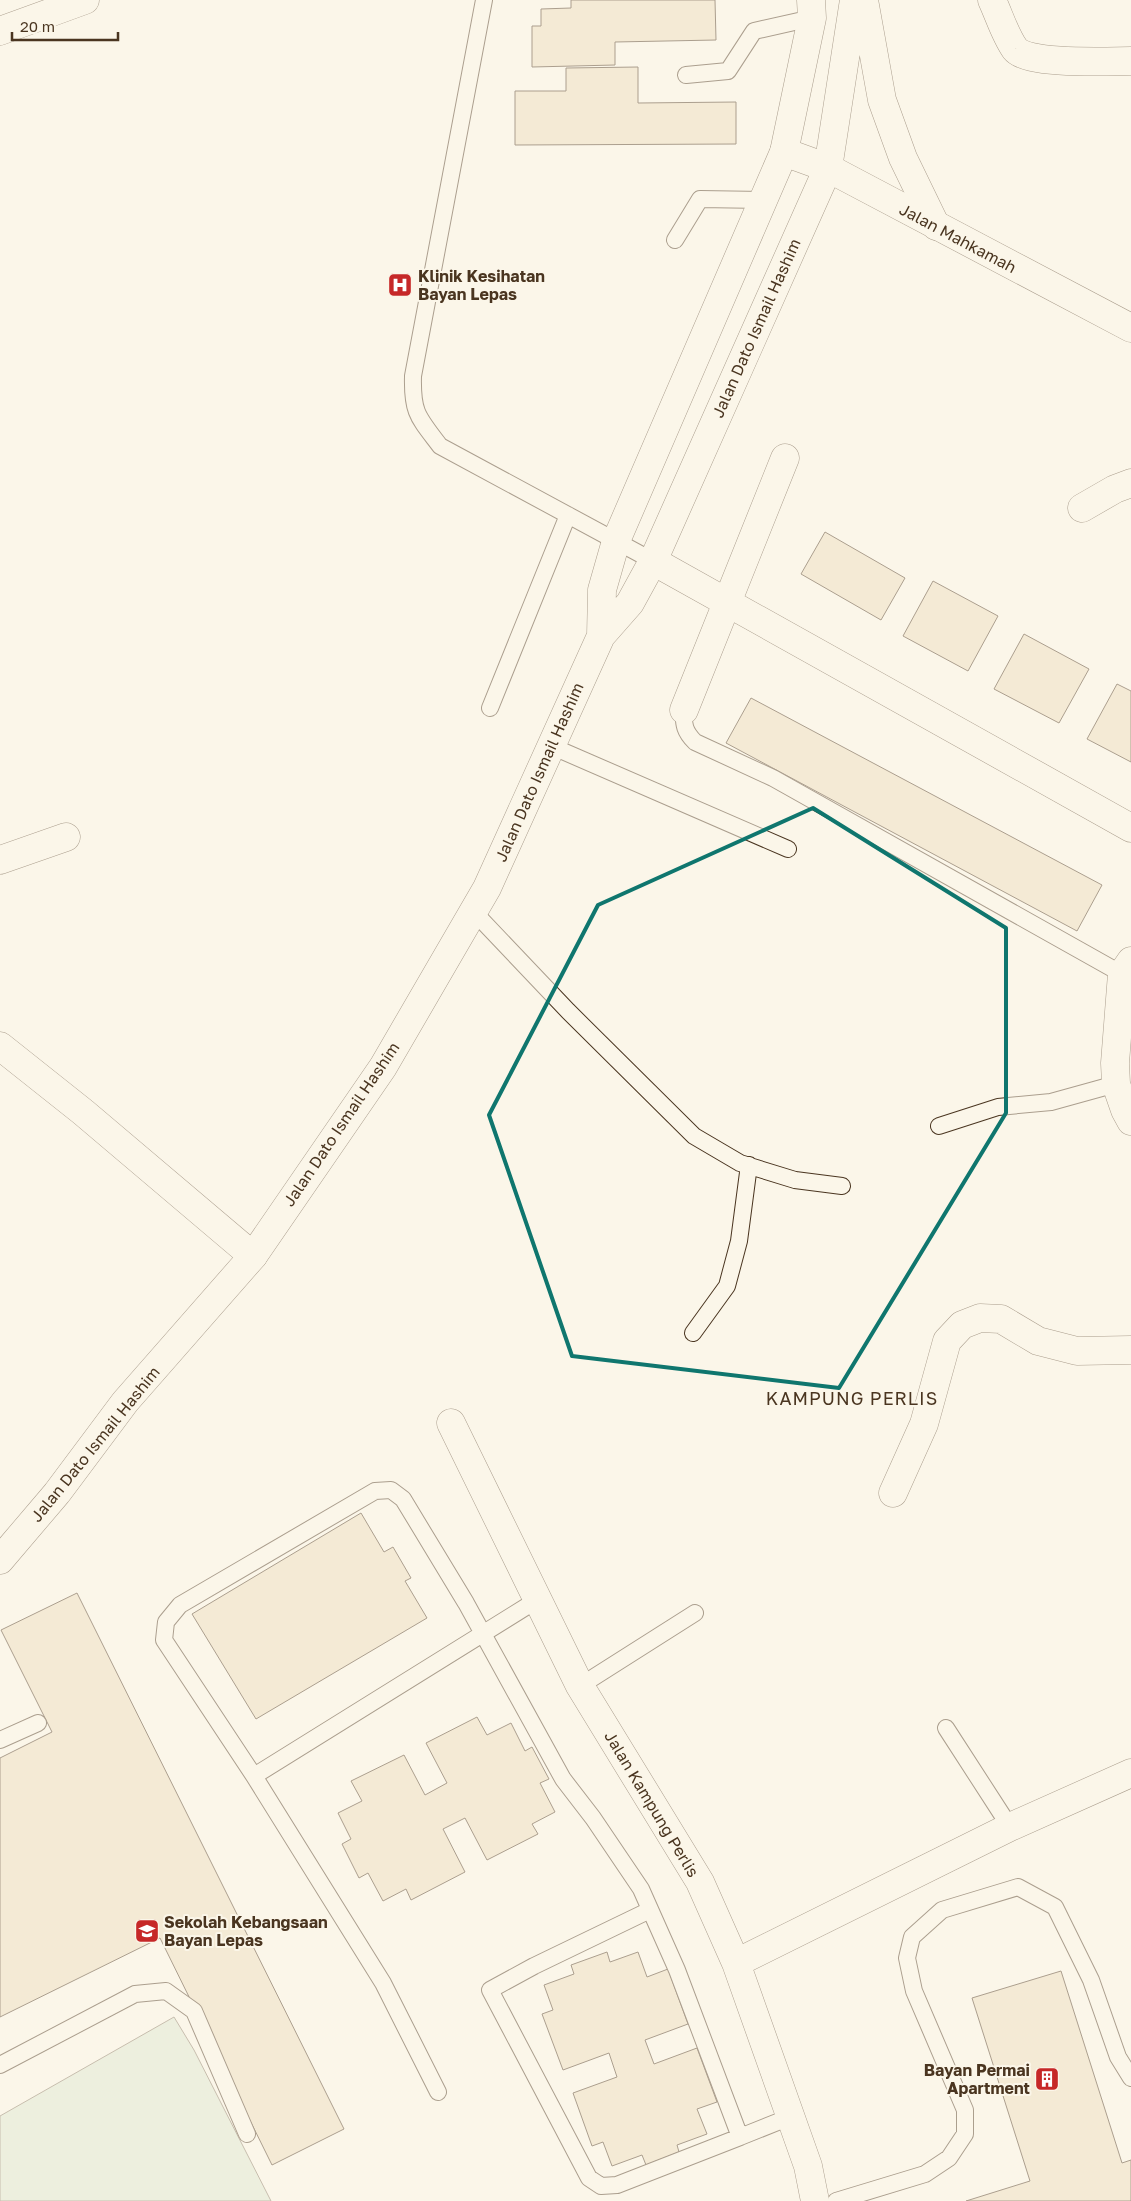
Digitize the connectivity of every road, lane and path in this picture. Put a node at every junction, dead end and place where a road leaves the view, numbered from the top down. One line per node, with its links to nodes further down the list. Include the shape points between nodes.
1 (85, 0): 7 (street)
2 (484, 0): 19 (lane, via 413,376 413,400 420,420 440,446)
3 (854, 0): 11 (street, Jalan Dato Ismail Hashim)
4 (864, 0): 13 (street, via 882,100 903,158)
5 (992, 0): 8 (street, via 1015,50 1030,57)
6 (812, 9): 9 (lane, via 754,31 728,71); 10 (street, Jalan Dato Ismail Hashim)
7 (0, 31)
8 (1131, 61)
9 (686, 75)
10 (784, 152): 11 (street, Jalan Mahkamah); 12 (street, Jalan Dato Ismail Hashim)
11 (828, 168): 13 (street, Jalan Mahkamah); 21 (street, Jalan Dato Ismail Hashim)
12 (763, 200): 14 (lane, via 700,199); 20 (street, Jalan Dato Ismail Hashim)
13 (936, 226): 15 (street, Jalan Mahkamah)
14 (675, 240)
15 (1131, 328)
16 (785, 458): 22 (street)
17 (1131, 482): 18 (street)
18 (1082, 508)
19 (568, 515): 20 (lane); 24 (lane)
20 (616, 541): 21 (lane); 23 (street, Jalan Dato Ismail Hashim, via 602,590)
21 (653, 561): 22 (street); 23 (street, Jalan Dato Ismail Hashim, via 630,603)
22 (727, 602): 25 (street); 27 (street)
23 (601, 636): 26 (street, Jalan Dato Ismail Hashim)
24 (490, 708)
25 (684, 710): 32 (lane, via 686,733 695,742 773,778)
26 (551, 746): 29 (lane); 31 (street, Jalan Dato Ismail Hashim, via 487,888)
27 (1131, 828)
28 (66, 837): 30 (street)
29 (788, 849)
30 (0, 860)
31 (473, 911): 37 (lane, via 694,1136); 39 (street, Jalan Dato Ismail Hashim, via 382,1067)
32 (1127, 967): 34 (street, via 1116,1043)
33 (0, 1046): 39 (street)
34 (1116, 1084): 35 (street); 36 (lane, via 1051,1102 998,1107)
35 (1131, 1121)
36 (939, 1126)
37 (748, 1165): 38 (lane, via 795,1180); 40 (lane, via 738,1241 727,1286)
38 (842, 1186)
39 (253, 1256): 44 (street, Jalan Dato Ismail Hashim, via 125,1402 57,1493)
40 (693, 1334)
41 (1131, 1350): 43 (street, via 1077,1351 1038,1340 1001,1319 980,1318 962,1325 947,1341 924,1424)
42 (451, 1423): 45 (street, Jalan Kampung Perlis)
43 (893, 1493)
44 (0, 1560)
45 (537, 1600): 47 (lane); 48 (street, Jalan Kampung Perlis)
46 (695, 1613): 48 (lane)
47 (482, 1634): 53 (lane); 53 (lane, via 403,1499 391,1490 375,1491 180,1605 166,1622 164,1640); 55 (lane, via 563,1779 635,1881)
48 (580, 1686): 56 (street, Jalan Kampung Perlis, via 700,1882)
49 (38, 1723): 51 (lane)
50 (946, 1728): 54 (lane)
51 (0, 1740)
52 (1131, 1773): 54 (street)
53 (254, 1776): 59 (lane, via 383,1983)
54 (1010, 1827): 56 (street)
55 (650, 1910): 62 (lane, via 677,1970); 62 (lane, via 490,1990 588,2178 601,2186 618,2185)
56 (736, 1963): 60 (street, Jalan Kampung Perlis)
57 (0, 2065): 61 (lane, via 134,1994 166,1991 194,2011)
58 (1131, 2078): 64 (lane, via 1118,2057 1091,1980 1055,1907 1018,1887 942,1910 912,1937 907,1958 914,1991 965,2110 965,2134 949,2158 925,2174)
59 (438, 2092)
60 (790, 2117): 62 (lane); 63 (street, Jalan Kampung Perlis, via 808,2166)
61 (247, 2134)
62 (740, 2138)
63 (815, 2201)
64 (836, 2201)

